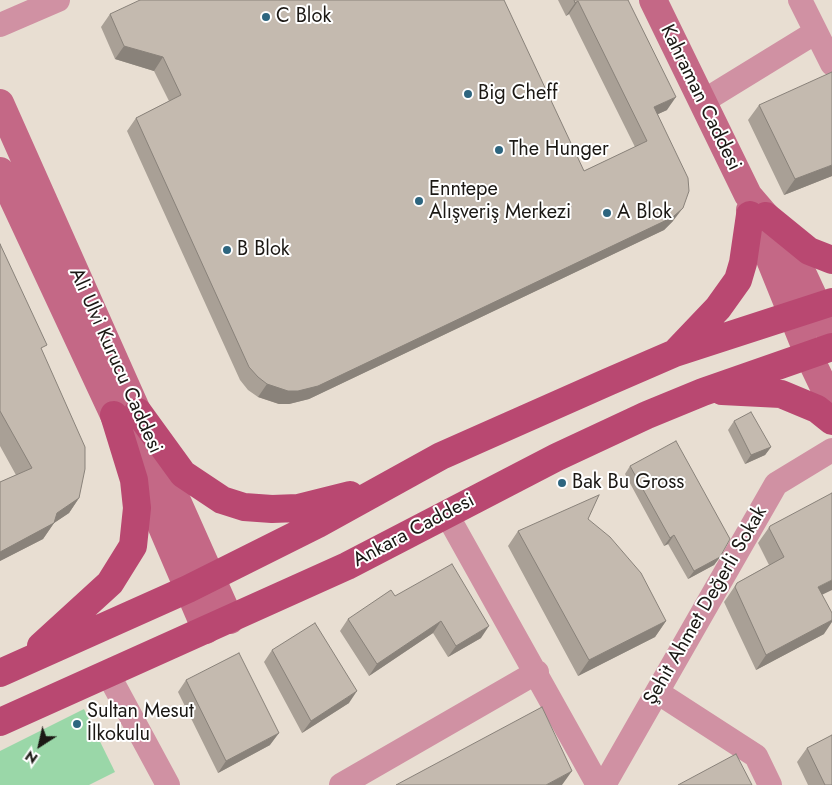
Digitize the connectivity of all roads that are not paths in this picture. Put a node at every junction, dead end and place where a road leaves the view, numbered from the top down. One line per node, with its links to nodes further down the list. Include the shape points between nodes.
1 (58, 0): 4 (street)
2 (653, 0): 7 (main road, Kahraman Caddesi)
3 (800, 0): 5 (street)
4 (0, 25)
5 (816, 32): 6 (street); 7 (street)
6 (832, 64)
7 (702, 102): 10 (main road, Kahraman Caddesi)
8 (0, 103): 18 (main road, Ali Ulvi Kurucu Caddesi)
9 (0, 171): 18 (main road, Ali Ulvi Kurucu Caddesi)
10 (755, 209): 11 (main road, via 809,251); 12 (main road, Kahraman Caddesi, via 799,266); 15 (main road, via 738,280 718,308)
11 (832, 260)
12 (814, 308): 13 (main road); 14 (main road); 15 (main road)
13 (832, 337)
14 (821, 351): 16 (main road, Ankara Caddesi); 17 (main road)
15 (675, 353): 21 (main road)
16 (703, 392): 19 (main road, via 781,394 817,409); 22 (main road, Ankara Caddesi, via 556,457)
17 (832, 404)
18 (126, 414): 21 (main road, via 183,474 222,500 244,507 298,508 336,499 384,483); 23 (main road, Ali Ulvi Kurucu Caddesi); 25 (main road, via 137,508 133,546 110,583)
19 (832, 421)
20 (832, 450): 28 (street, Şehit Ahmet Değerli Sokak, via 776,484)
21 (441, 456): 23 (main road)
22 (446, 513): 24 (main road, Ankara Caddesi, via 347,566); 26 (street)
23 (200, 584): 24 (main road, Ali Ulvi Kurucu Caddesi); 25 (main road)
24 (218, 625): 27 (main road, Ankara Caddesi)
25 (11, 668)
26 (536, 672): 31 (street); 32 (street)
27 (108, 674): 29 (main road, Ankara Caddesi); 30 (street)
28 (657, 692): 33 (street, Şehit Ahmet Değerli Sokak); 34 (street, via 756,756)
29 (0, 722)
30 (168, 785)
31 (341, 785)
32 (598, 785)
33 (604, 785)
34 (770, 785)

